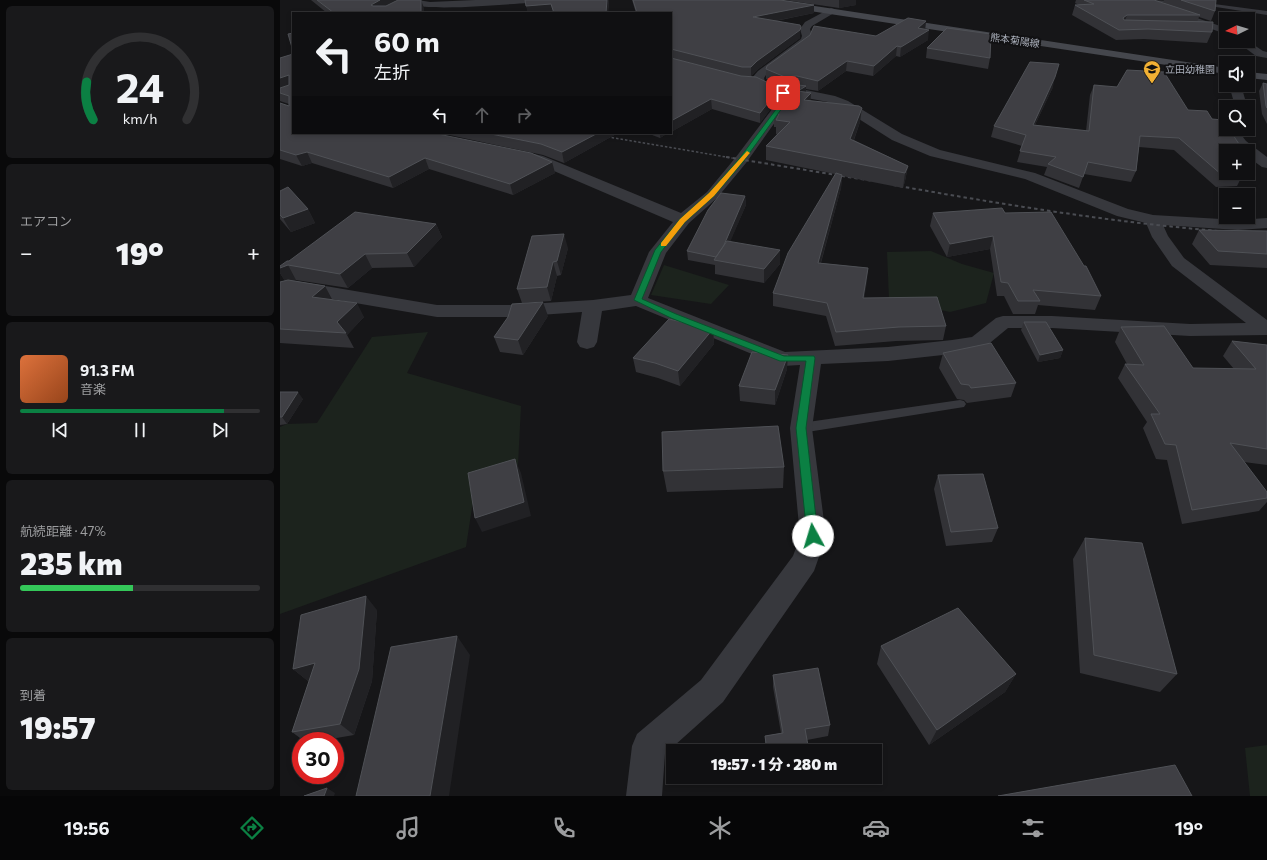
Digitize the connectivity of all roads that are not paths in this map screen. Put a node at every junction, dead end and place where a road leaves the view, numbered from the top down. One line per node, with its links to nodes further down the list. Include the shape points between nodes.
1 (404, 0): 2 (street, via 430,5); 8 (street)
2 (528, 0)
3 (757, 0): 9 (main road, 熊本菊陽線)
4 (1137, 0): 5 (lane); 13 (street)
5 (1188, 3)
6 (1195, 3): 10 (lane)
7 (860, 6): 11 (main road)
8 (393, 7)
9 (832, 11): 11 (main road, 熊本菊陽線); 20 (street, via 808,24 805,29 805,41 753,82)
10 (1267, 13)
11 (851, 14): 17 (main road, 熊本菊陽線)
12 (1200, 28): 14 (lane)
13 (1219, 28)
14 (1219, 30)
15 (1249, 48): 16 (street)
16 (1259, 56)
17 (1219, 70)
18 (1255, 76): 19 (main road)
19 (1267, 77)
20 (783, 93): 24 (street, via 782,104 741,160 712,195); 25 (street, via 796,92 831,99 844,104 897,137 935,153 1030,176 1102,206)
21 (1235, 136): 23 (street)
22 (508, 152): 24 (street, via 538,158)
23 (1267, 164)
24 (683, 220): 28 (street, via 658,252)
25 (1153, 220): 26 (street, via 1238,225); 30 (street, via 1160,237 1178,262)
26 (1267, 223)
27 (280, 292): 29 (street, via 296,287 437,312)
28 (638, 300): 29 (street); 32 (street, via 783,359)
29 (593, 306): 31 (street)
30 (1267, 329): 32 (street, via 1190,330 1052,322 1003,322 978,342 952,347 888,354)
31 (587, 342)
32 (811, 358): 34 (street)
33 (960, 404): 34 (lane)
34 (801, 428): 35 (street, via 813,536 804,562 712,691 650,746)
35 (644, 796)

